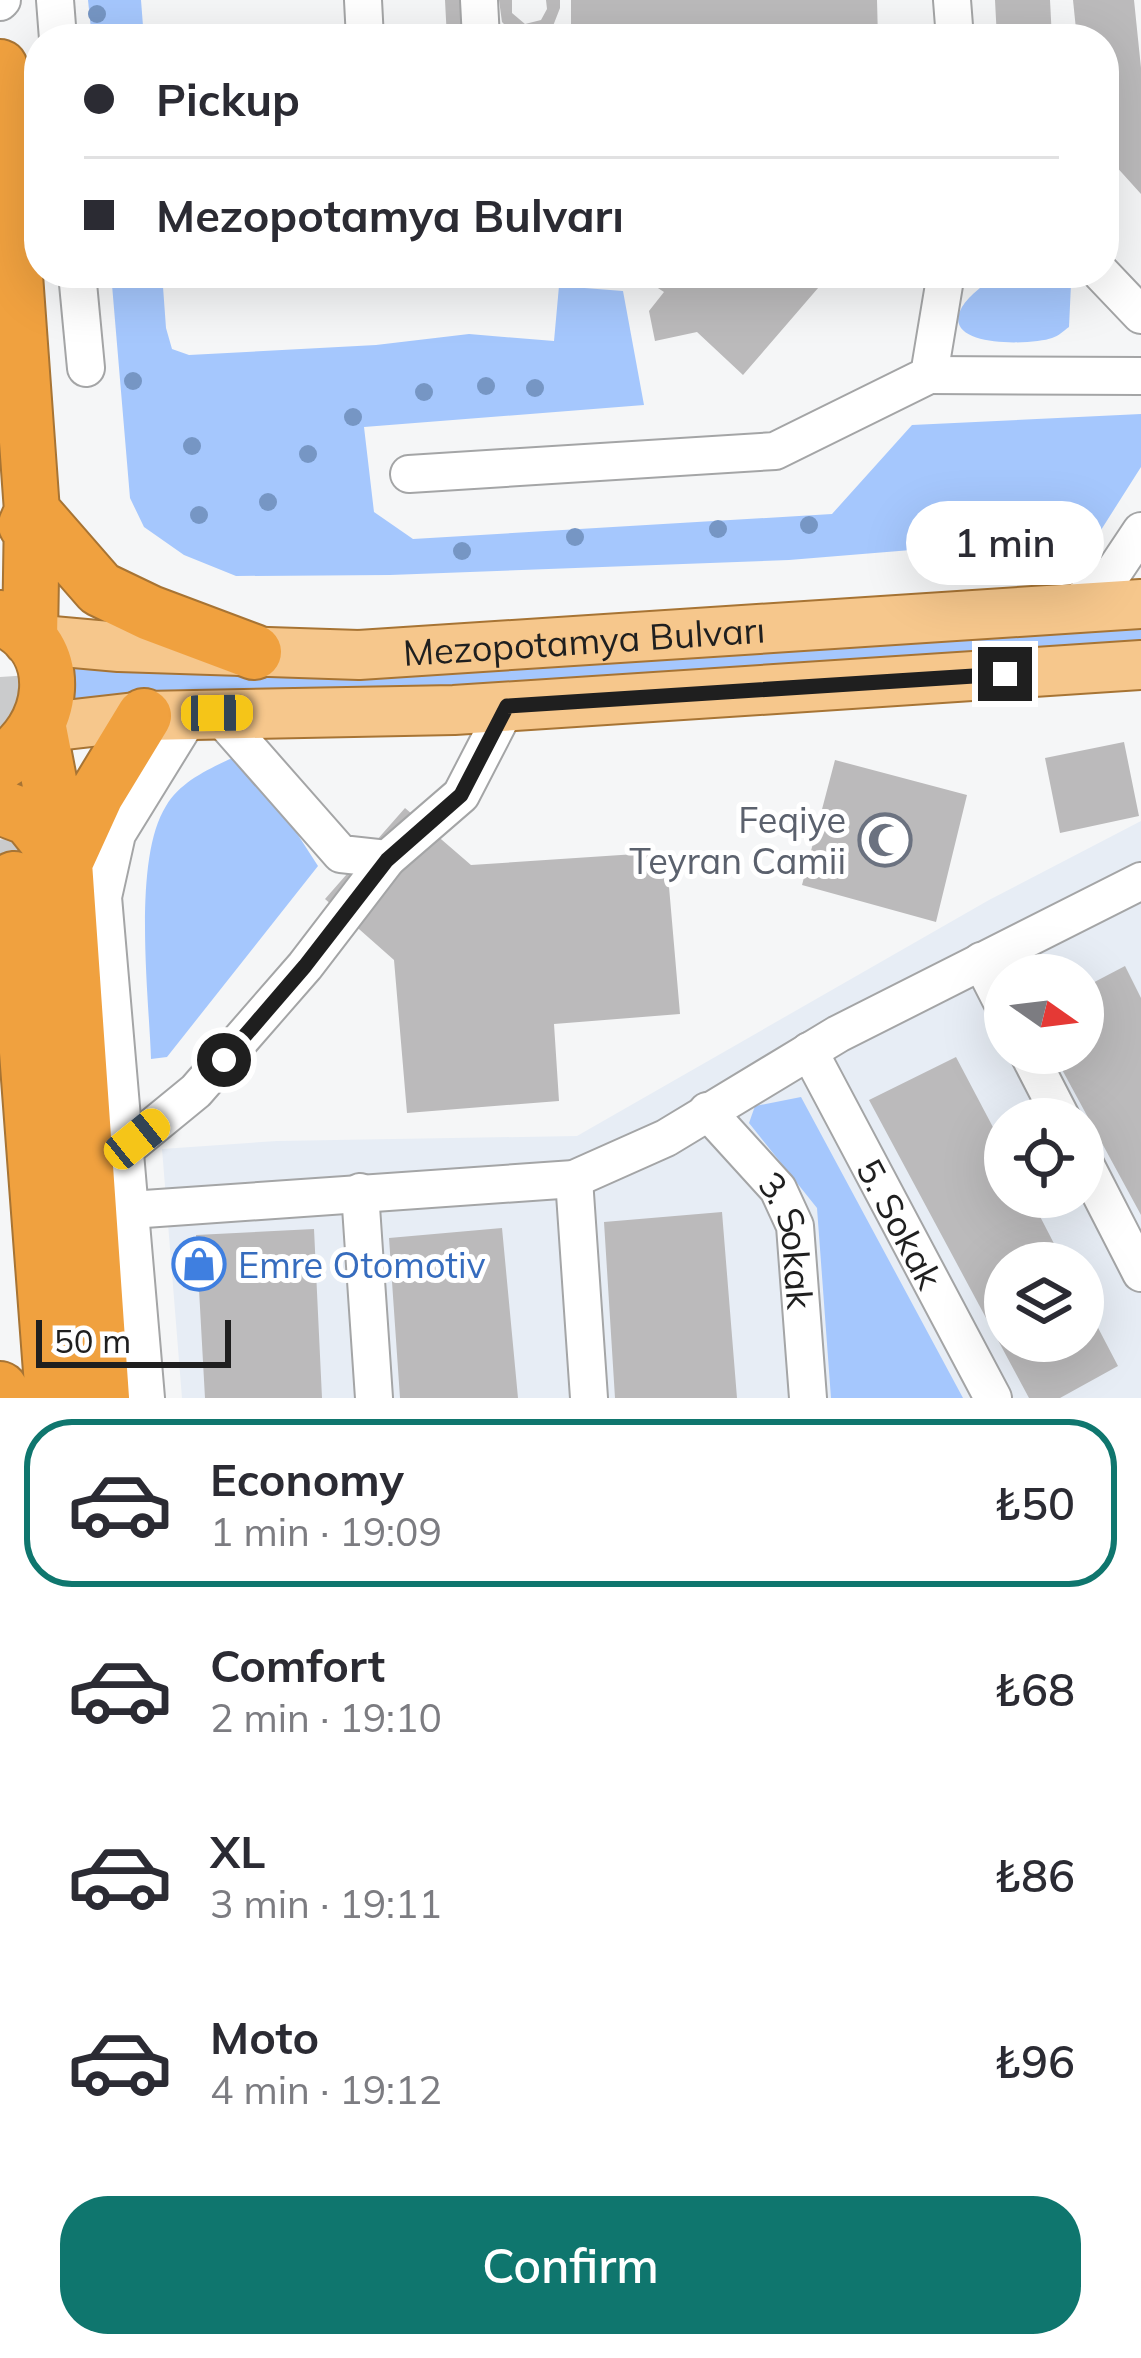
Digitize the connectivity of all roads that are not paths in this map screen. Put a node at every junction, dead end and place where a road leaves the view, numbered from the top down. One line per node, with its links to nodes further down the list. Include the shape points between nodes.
1 (0, 67): 10 (highway)
2 (78, 288): 6 (street)
3 (944, 288): 7 (street)
4 (1115, 288): 5 (street)
5 (1141, 315)
6 (86, 368)
7 (929, 375): 8 (street); 9 (street, via 775,451)
8 (1141, 376)
9 (409, 474)
10 (32, 511): 12 (highway); 15 (highway); 16 (highway, via 100,589)
11 (1141, 531): 14 (street, via 1106,582)
12 (0, 566)
13 (1141, 604): 14 (main road, Mezopotamya Bulvarı)
14 (1067, 609): 16 (main road, Mezopotamya Bulvarı, via 358,655)
15 (15, 628): 16 (main road, Mezopotamya Bulvarı); 20 (highway, via 42,659 47,682 46,706)
16 (254, 652)
17 (1141, 665): 18 (main road, Mezopotamya Bulvarı)
18 (507, 706): 19 (main road, Mezopotamya Bulvarı); 22 (street, via 461,795)
19 (184, 714): 20 (main road, Mezopotamya Bulvarı); 22 (street, via 340,854); 23 (highway, via 96,795); 30 (street, via 118,834 103,897)
20 (19, 746): 23 (highway)
21 (0, 807): 23 (highway, via 29,818)
22 (387, 860): 30 (street, via 196,1091)
23 (65, 863): 37 (highway)
24 (14, 879): 36 (highway)
25 (1141, 881): 26 (street)
26 (981, 961): 27 (street); 28 (street)
27 (984, 967)
28 (809, 1051): 29 (street); 42 (street, 5. Sokak)
29 (707, 1111): 31 (street); 41 (street, 3. Sokak, via 778,1189 795,1226)
30 (124, 1150): 34 (street)
31 (574, 1179): 32 (street); 40 (street)
32 (360, 1192): 34 (street); 39 (street)
33 (1104, 1201): 35 (street)
34 (130, 1210): 38 (street)
35 (1141, 1273)
36 (53, 1398)
37 (102, 1398)
38 (146, 1398)
39 (374, 1398)
40 (589, 1398)
41 (808, 1398)
42 (993, 1398)

